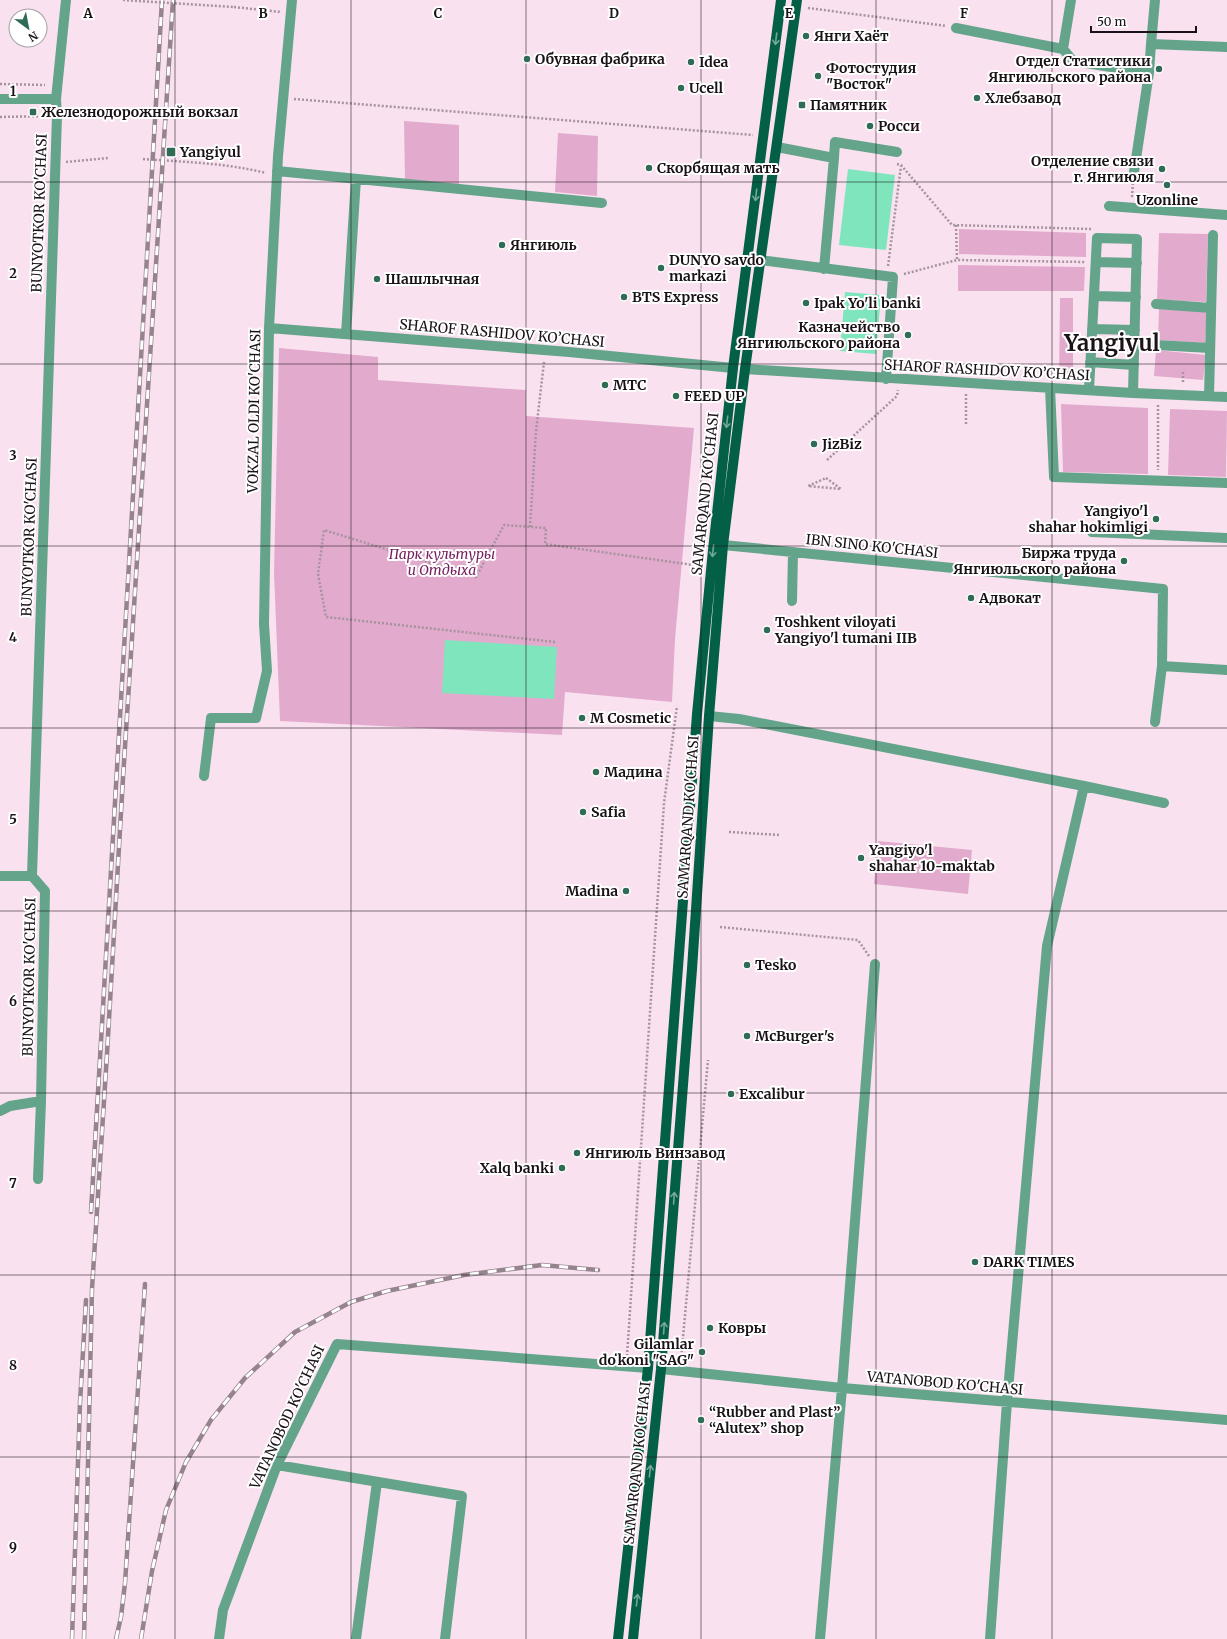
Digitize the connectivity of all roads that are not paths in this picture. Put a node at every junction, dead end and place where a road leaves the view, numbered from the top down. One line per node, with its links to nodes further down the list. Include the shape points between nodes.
1 (66, 0): 13 (street, BUNYOTKOR KO'CHASI)
2 (292, 0): 18 (street, VOKZAL OLDI KO'CHASI)
3 (781, 0): 40 (main road, SAMARQAND KO'CHASI, one-way to 40)
4 (797, 0): 14 (main road, SAMARQAND KO'CHASI)
5 (1071, 0): 10 (street)
6 (1155, 0): 8 (street)
7 (956, 28): 10 (street)
8 (1151, 44): 9 (street); 11 (street)
9 (1227, 47)
10 (1063, 49): 11 (street, via 1073,61)
11 (1148, 73): 17 (street)
12 (0, 99): 13 (street)
13 (56, 99): 63 (street, BUNYOTKOR KO'CHASI)
14 (777, 147): 16 (street); 24 (main road, SAMARQAND KO'CHASI)
15 (897, 152): 16 (street, via 835,142)
16 (834, 158): 27 (street)
17 (1134, 172)
18 (277, 173): 19 (street); 32 (street, VOKZAL OLDI KO'CHASI)
19 (356, 179): 20 (street); 35 (street)
20 (602, 203)
21 (1109, 206): 22 (street)
22 (1227, 215)
23 (1214, 235): 31 (street)
24 (760, 260): 27 (street); 41 (main road, SAMARQAND KO'CHASI)
25 (1096, 262): 26 (street); 26 (street, via 1097,238 1137,239); 28 (street)
26 (1136, 263): 29 (street)
27 (824, 268): 42 (street, via 890,277)
28 (1094, 296): 29 (street); 33 (street)
29 (1136, 296): 34 (street)
30 (1156, 304): 31 (street)
31 (1211, 308): 37 (street)
32 (269, 328): 35 (street, SHAROF RASHIDOV KO’CHASI); 59 (street, VOKZAL OLDI KO'CHASI, via 264,624 267,671 256,718 211,718)
33 (1092, 329): 34 (street); 38 (street)
34 (1135, 330): 39 (street)
35 (346, 334): 40 (street, SHAROF RASHIDOV KO’CHASI)
36 (1156, 345): 37 (street)
37 (1210, 348): 46 (street)
38 (1090, 362): 39 (street); 44 (street)
39 (1134, 365): 45 (street)
40 (733, 368): 41 (main road); 56 (main road, SAMARQAND KO'CHASI, one-way to 56, via 712,550)
41 (745, 369): 42 (street, SHAROF RASHIDOV KO’CHASI); 51 (main road, SAMARQAND KO'CHASI)
42 (886, 378): 43 (street, SHAROF RASHIDOV KO’CHASI)
43 (1050, 388): 44 (street, SHAROF RASHIDOV KO’CHASI); 48 (street, via 1054,477)
44 (1089, 390): 45 (street, SHAROF RASHIDOV KO’CHASI)
45 (1133, 393): 46 (street, SHAROF RASHIDOV KO’CHASI)
46 (1209, 396): 47 (street, SHAROF RASHIDOV KO’CHASI)
47 (1227, 397)
48 (1227, 483)
49 (1092, 532): 50 (street)
50 (1227, 538)
51 (723, 545): 52 (street, IBN SINO KO'CHASI); 57 (main road, SAMARQAND KO'CHASI)
52 (793, 552): 53 (street); 54 (street, IBN SINO KO'CHASI, via 1163,589)
53 (792, 601)
54 (1162, 666): 55 (street); 58 (street)
55 (1227, 670)
56 (697, 714): 57 (main road); 68 (main road, SAMARQAND KO'CHASI)
57 (709, 716): 60 (street); 69 (main road, SAMARQAND KO'CHASI, one-way to 57)
58 (1155, 722)
59 (204, 776)
60 (1084, 786): 61 (street); 71 (street, via 1047,946)
61 (1164, 803)
62 (0, 876): 63 (street)
63 (32, 876): 65 (street, BUNYOTKOR KO'CHASI, via 44,891)
64 (875, 964): 70 (street)
65 (41, 1101): 66 (street); 67 (street, BUNYOTKOR KO'CHASI)
66 (0, 1110)
67 (38, 1179)
68 (648, 1368): 69 (main road); 73 (street, VATANOBOD KO'CHASI, via 337,1344); 78 (main road, SAMARQAND KO'CHASI)
69 (661, 1369): 70 (street, VATANOBOD KO'CHASI); 79 (main road, SAMARQAND KO'CHASI, one-way to 69)
70 (842, 1388): 71 (street, VATANOBOD KO'CHASI); 80 (street)
71 (1008, 1402): 72 (street, VATANOBOD KO'CHASI); 81 (street)
72 (1227, 1420)
73 (277, 1465): 74 (street); 75 (street, VATANOBOD KO'CHASI, via 223,1610)
74 (377, 1482): 76 (street); 77 (street, via 462,1496)
75 (219, 1639)
76 (356, 1639)
77 (445, 1639)
78 (618, 1639)
79 (633, 1639)
80 (820, 1639)
81 (990, 1639)

